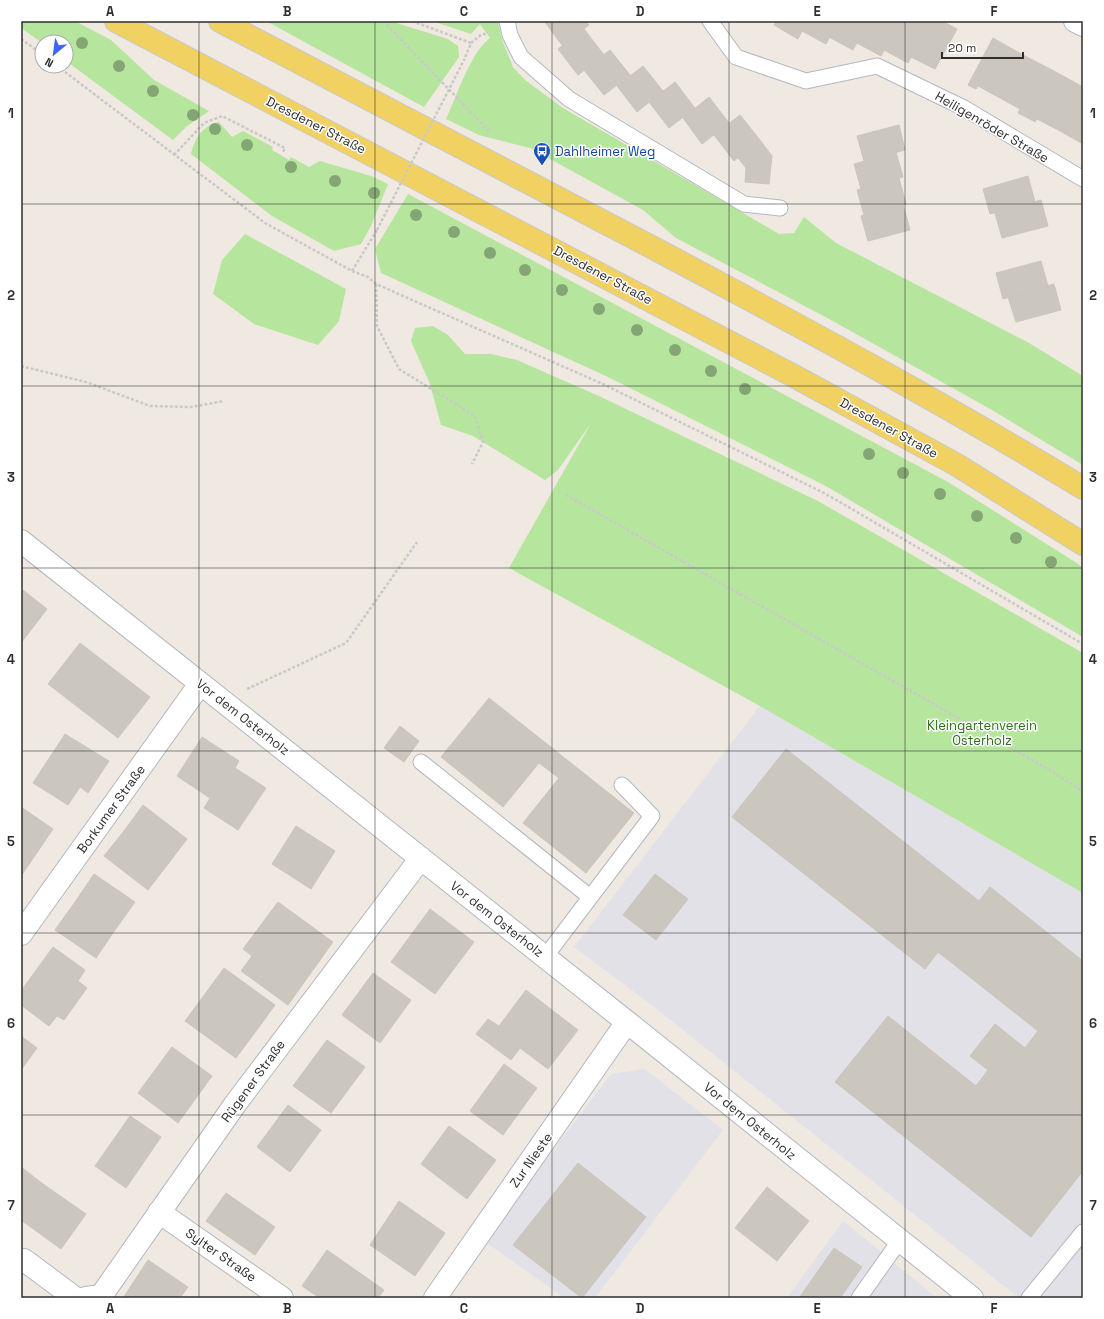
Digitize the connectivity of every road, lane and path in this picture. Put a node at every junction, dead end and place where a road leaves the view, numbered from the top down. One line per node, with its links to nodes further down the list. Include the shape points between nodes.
1 (116, 21): 26 (main road, Dresdener Straße, via 794,376 957,465)
2 (220, 21): 22 (main road, via 808,330 982,427)
3 (382, 21): 12 (path)
4 (412, 21): 17 (path, bridge, via 472,43 378,230)
5 (507, 21): 16 (lane, via 510,35 521,57 568,100 744,204)
6 (710, 21): 15 (lane, Heiligenröder Straße, via 736,57 806,81 877,66 964,108)
7 (1074, 21): 8 (street)
8 (1083, 25)
9 (21, 38): 10 (path)
10 (34, 48)
11 (68, 74): 14 (path)
12 (490, 132)
13 (283, 152): 14 (path, via 285,148 222,116 204,123)
14 (174, 155): 17 (path, via 265,223)
15 (1083, 179)
16 (780, 208)
17 (352, 271): 18 (path)
18 (376, 284): 21 (path, via 377,326 399,369 475,416 483,442); 27 (path, via 605,385 826,494)
19 (21, 366): 20 (path, via 86,382 150,406 191,407)
20 (224, 401)
21 (472, 464)
22 (1083, 488)
23 (566, 495): 32 (path)
24 (21, 541): 28 (street, Vor dem Osterholz)
25 (417, 542): 29 (path, via 346,643)
26 (1083, 544)
27 (1083, 644)
28 (200, 684): 29 (street, Vor dem Osterholz); 35 (street, Borkumer Straße)
29 (223, 700): 33 (street, Vor dem Osterholz)
30 (421, 762): 34 (lane)
31 (622, 784): 34 (lane, via 652,816)
32 (1083, 791)
33 (421, 858): 36 (street, Vor dem Osterholz); 38 (street, Rügener Straße, via 236,1103)
34 (590, 897): 36 (lane)
35 (21, 934)
36 (545, 957): 37 (street, Vor dem Osterholz)
37 (627, 1022): 40 (street, Vor dem Osterholz); 45 (street, Zur Nieste)
38 (160, 1212): 43 (street, Rügener Straße, via 101,1296); 44 (street, Sylter Straße)
39 (1083, 1232): 48 (lane)
40 (900, 1240): 46 (lane); 47 (street, Vor dem Osterholz)
41 (22, 1261): 42 (street)
42 (75, 1298)
43 (86, 1298)
44 (282, 1298)
45 (435, 1298)
46 (859, 1298)
47 (972, 1298)
48 (1029, 1298)

